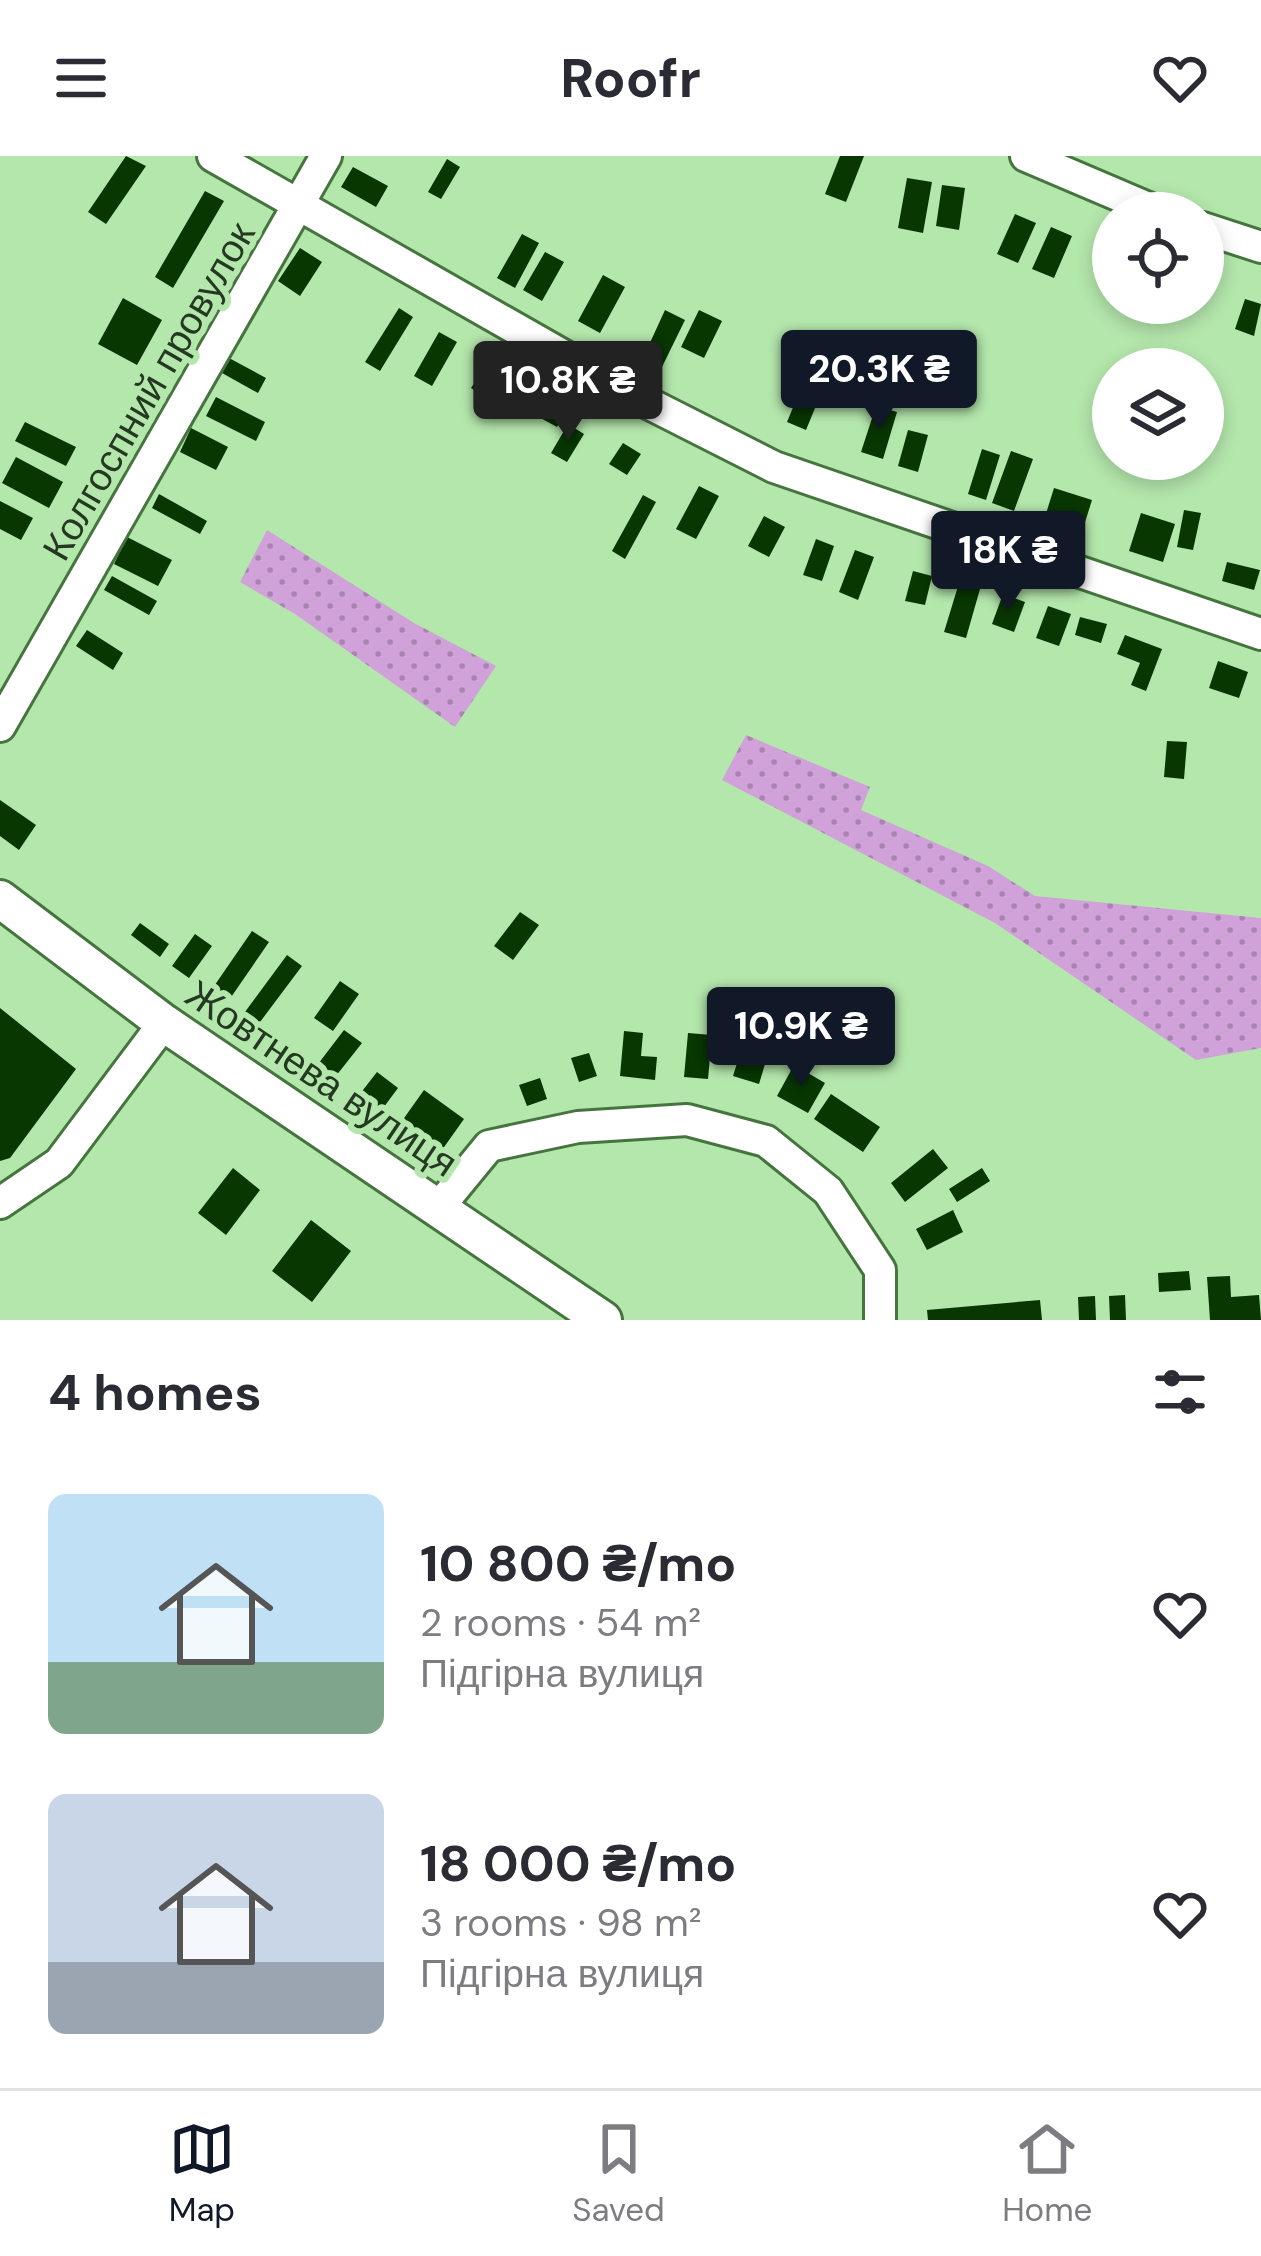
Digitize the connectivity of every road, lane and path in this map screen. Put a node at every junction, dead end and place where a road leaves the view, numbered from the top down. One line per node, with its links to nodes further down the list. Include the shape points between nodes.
1 (213, 156): 5 (street)
2 (326, 156): 5 (street, Колгоспний провулок)
3 (1026, 156): 4 (street)
4 (1111, 192)
5 (299, 205): 8 (street, via 774,467); 9 (street, Колгоспний провулок)
6 (1224, 235): 7 (street)
7 (1261, 247)
8 (1261, 634)
9 (0, 726)
10 (0, 898): 11 (street, Жовтнева вулиця)
11 (164, 1023): 12 (street, via 59,1163); 13 (street, Жовтнева вулиця)
12 (0, 1203)
13 (438, 1208): 14 (street, Жовтнева вулиця); 15 (street, via 489,1146 578,1127 687,1120 766,1141 828,1191 880,1270)
14 (603, 1320)
15 (880, 1320)

